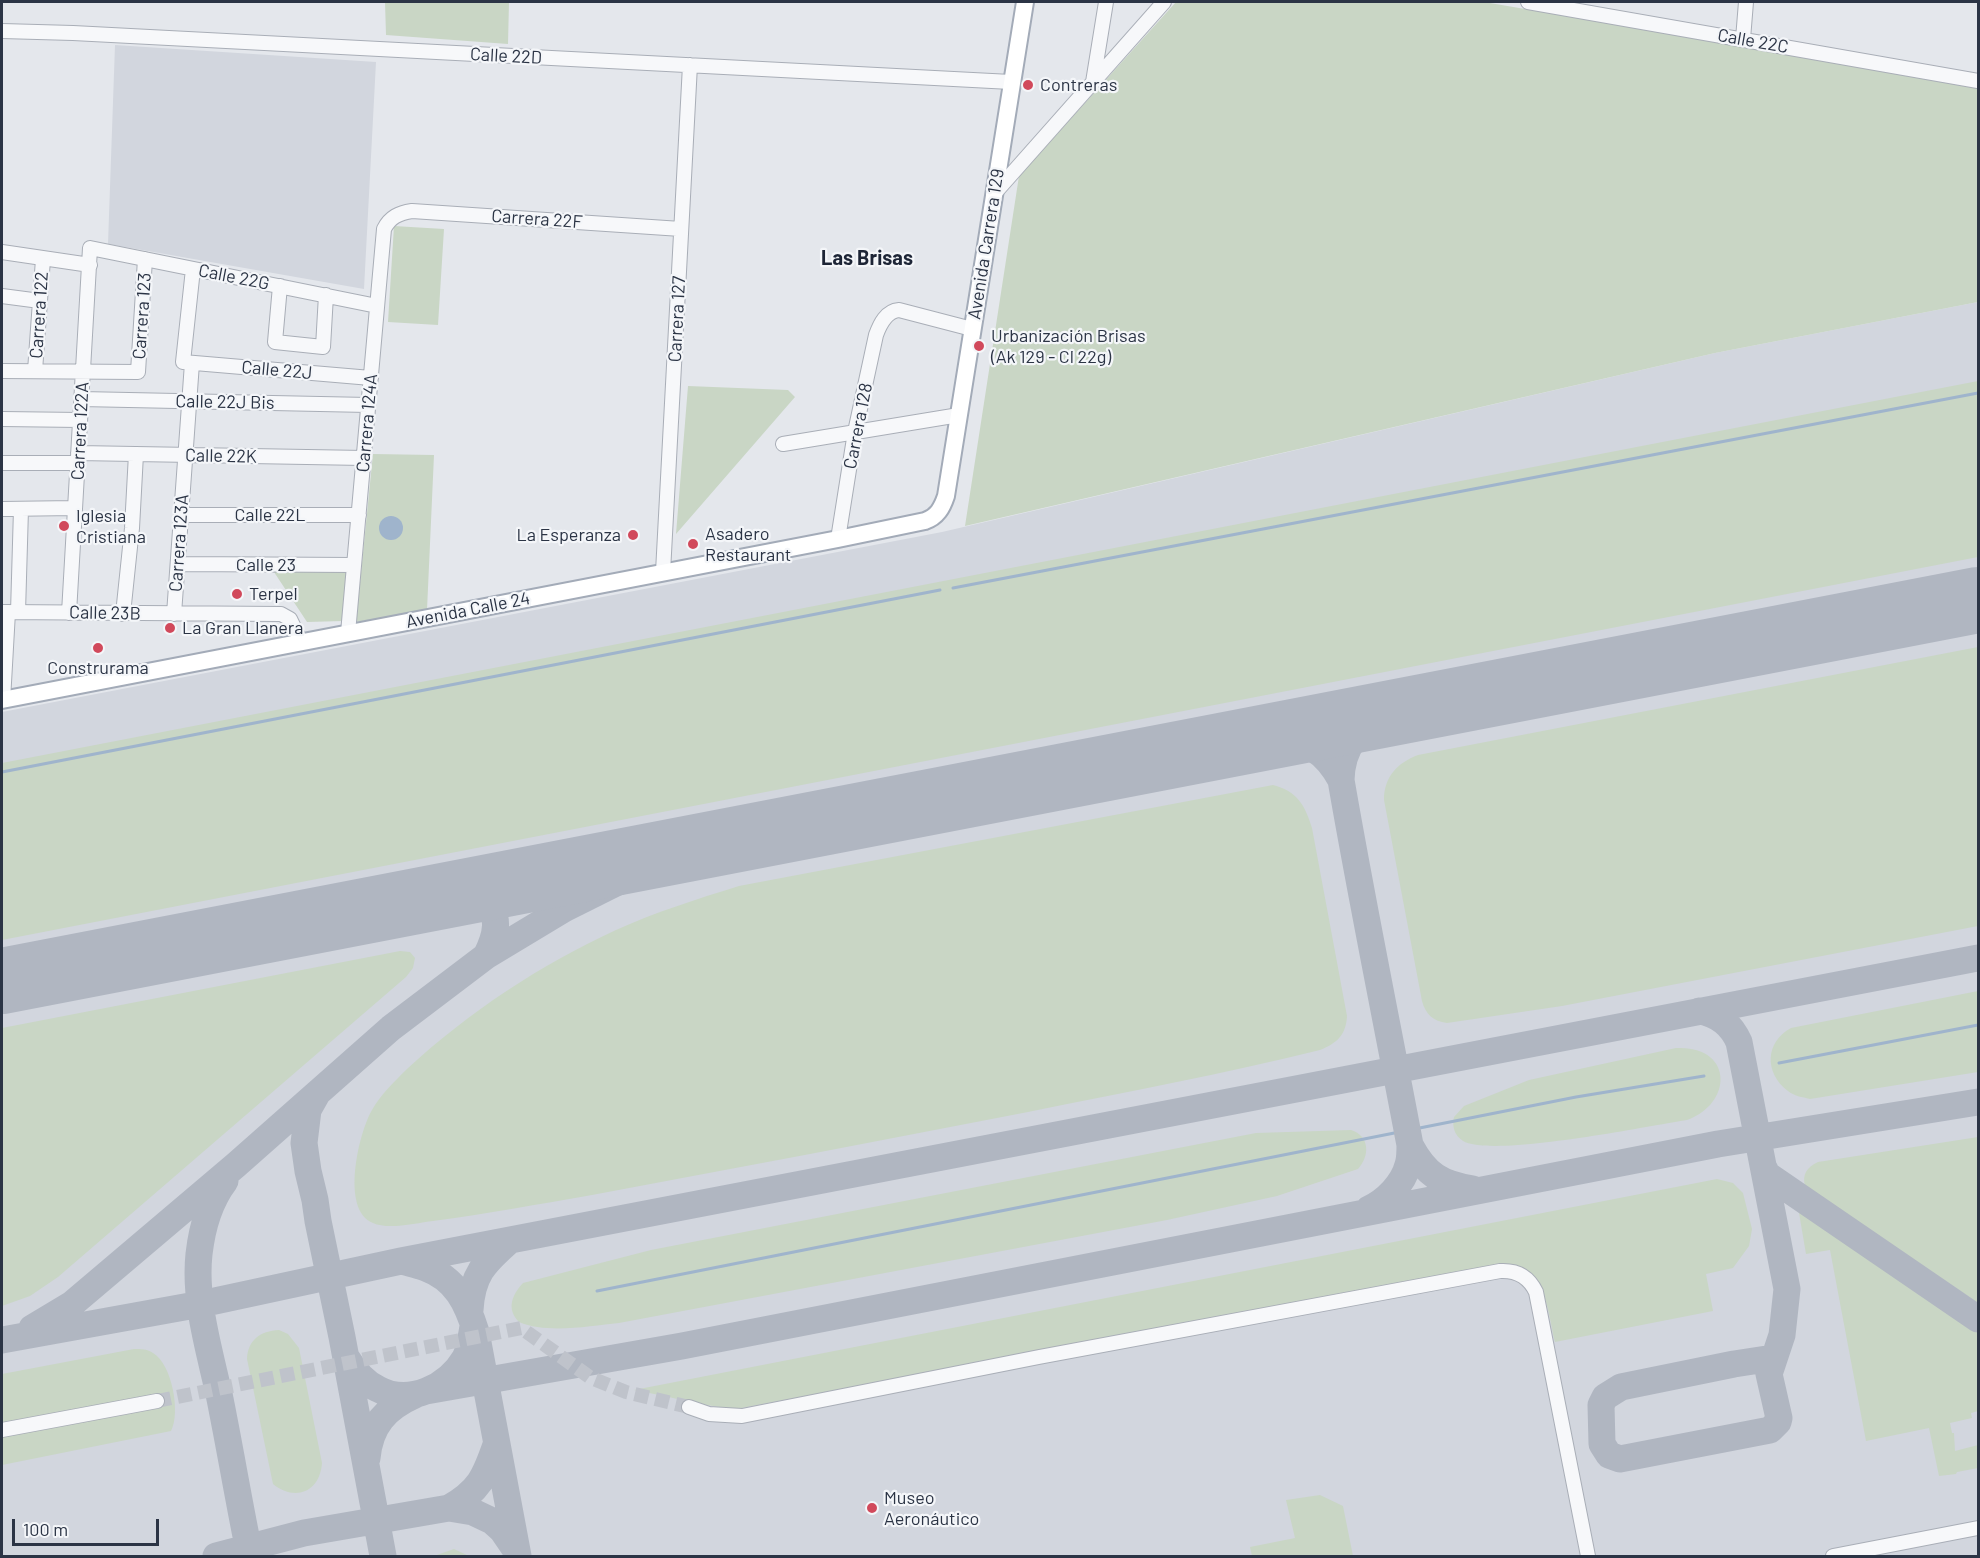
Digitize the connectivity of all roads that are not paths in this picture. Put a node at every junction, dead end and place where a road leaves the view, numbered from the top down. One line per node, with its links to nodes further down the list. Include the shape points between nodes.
1 (1025, 2): 10 (main road, Avenida Carrera 129)
2 (1106, 2): 11 (street)
3 (1164, 2): 11 (street)
4 (1528, 2): 7 (street, Calle 22C)
5 (1746, 2): 7 (street)
6 (2, 31): 8 (street, Calle 22D)
7 (1743, 39): 9 (street, Calle 22C)
8 (690, 66): 10 (street, Calle 22D); 14 (street, Carrera 127)
9 (1978, 81)
10 (1011, 82): 12 (main road, Avenida Carrera 129)
11 (1093, 82): 12 (street)
12 (993, 195): 26 (main road, Avenida Carrera 129)
13 (393, 216): 14 (street, Carrera 22F, via 412,211); 25 (street, Carrera 124A, via 384,229)
14 (681, 229): 54 (street, Carrera 127)
15 (90, 249): 18 (street, Calle 22G); 19 (street, Carrera 122A)
16 (2, 252): 17 (street)
17 (43, 259): 19 (street); 24 (street, Carrera 122)
18 (145, 259): 20 (street, Calle 22G); 30 (street, Carrera 123, via 138,372)
19 (90, 265): 30 (street, Carrera 122A)
20 (194, 269): 21 (street, Calle 22G); 27 (street, Carrera 123A)
21 (280, 286): 22 (street, Calle 22G); 22 (street, via 275,342 323,347)
22 (326, 295): 25 (street, Calle 22G)
23 (2, 296): 24 (street)
24 (40, 302): 29 (street, Carrera 122)
25 (377, 306): 31 (street, Carrera 124A)
26 (972, 329): 35 (main road, Avenida Carrera 129); 38 (street, Carrera 128, via 898,310 886,316 876,334)
27 (188, 363): 31 (street, Calle 22J); 33 (street, Carrera 123A)
28 (2, 371): 29 (street)
29 (35, 371): 30 (street)
30 (83, 372): 32 (street, Carrera 122A)
31 (371, 378): 34 (street, Carrera 124A)
32 (81, 399): 33 (street, Calle 22J Bis); 37 (street, Carrera 122A)
33 (189, 402): 34 (street, Calle 22J Bis); 41 (street, Carrera 123A)
34 (368, 405): 43 (street, Carrera 124A)
35 (959, 415): 38 (street); 50 (main road, Avenida Carrera 129, via 946,496)
36 (2, 419): 37 (street)
37 (80, 420): 42 (street, Carrera 122A)
38 (855, 432): 39 (street); 51 (street, Carrera 128)
39 (783, 444)
40 (136, 454): 41 (street, Calle 22K); 42 (street, Calle 22K); 57 (street)
41 (185, 455): 43 (street, Calle 22K); 48 (street, Carrera 123A)
42 (78, 458): 44 (street, Calle 22K); 45 (street, Carrera 122A)
43 (364, 458): 49 (street, Carrera 124A)
44 (2, 463)
45 (75, 508): 47 (street); 56 (street, Carrera 122A)
46 (2, 509): 47 (street)
47 (21, 509): 55 (street)
48 (181, 515): 49 (street, Calle 22L); 52 (street, Carrera 123A)
49 (359, 515): 53 (street, Carrera 124A)
50 (933, 518): 51 (main road, Avenida Calle 24)
51 (838, 539): 54 (main road, Avenida Calle 24)
52 (178, 564): 53 (street, Calle 23); 58 (street, Carrera 123A)
53 (354, 565): 59 (street, Carrera 124A)
54 (663, 572): 59 (main road, Avenida Calle 24)
55 (9, 612): 56 (street, Calle 23B); 61 (street)
56 (69, 613): 57 (street, Calle 23B)
57 (123, 614): 58 (street, Calle 23B)
58 (174, 614): 60 (street, Calle 23B, via 281,614 290,620)
59 (348, 633): 60 (main road, Avenida Calle 24)
60 (301, 642): 61 (main road, Avenida Calle 24)
61 (2, 700)
62 (157, 1401): 64 (street)
63 (689, 1407): 66 (street, via 710,1414 742,1416 1241,1319 1514,1271 1525,1276 1536,1292)
64 (2, 1430)
65 (1978, 1528): 67 (street)
66 (1588, 1557)
67 (1833, 1557)

